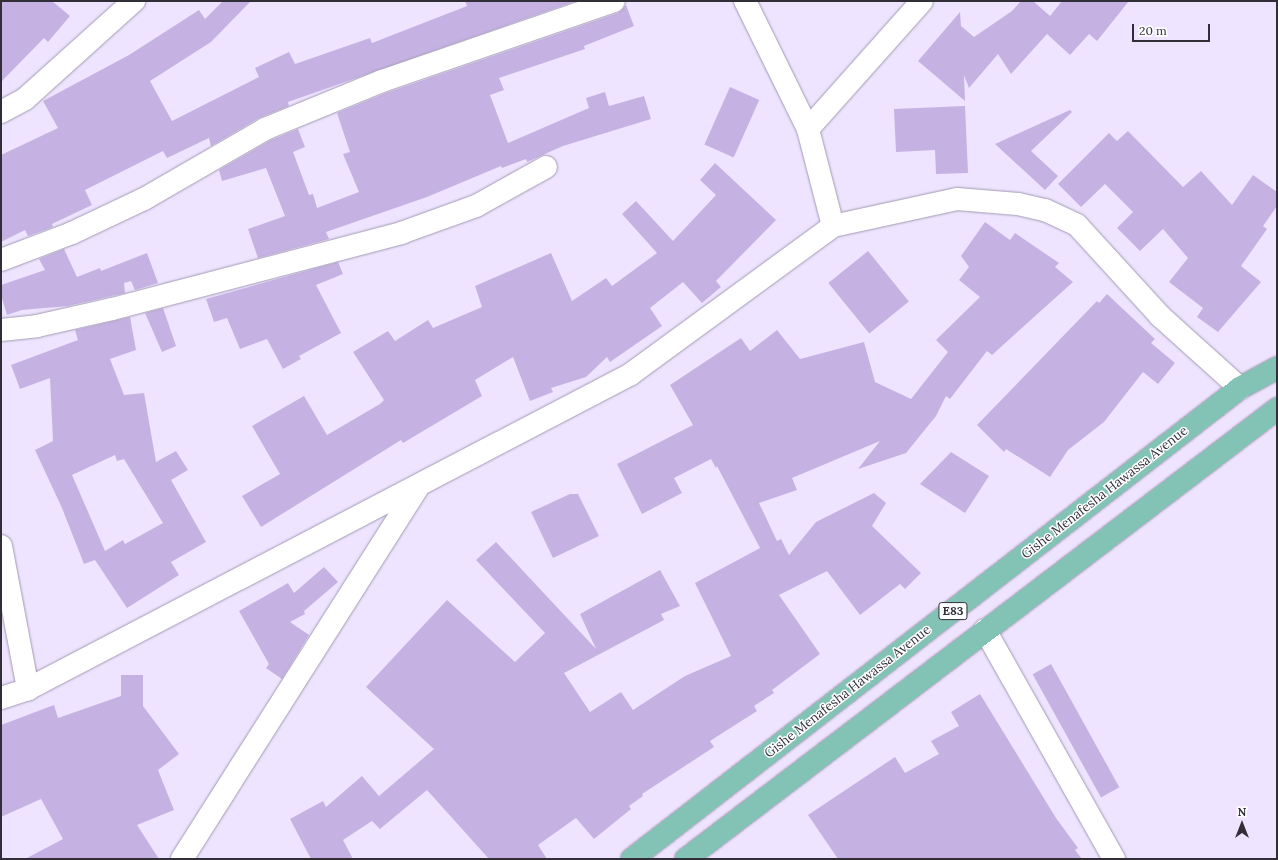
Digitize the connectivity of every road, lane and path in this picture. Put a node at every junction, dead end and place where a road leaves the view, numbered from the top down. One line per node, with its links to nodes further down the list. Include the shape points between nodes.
1 (134, 1): 5 (street, via 25,99)
2 (614, 1): 9 (street, via 382,81 265,129 144,199 72,233)
3 (745, 1): 6 (street)
4 (922, 1): 6 (street)
5 (1, 112)
6 (808, 129): 8 (street)
7 (546, 167): 10 (street, via 476,206 401,233 112,308 37,326)
8 (833, 226): 12 (street, via 957,199 1018,204 1045,210 1077,225 1160,316); 14 (street, via 631,374)
9 (1, 260)
10 (1, 330)
11 (1277, 368): 12 (main road, Gishe Menafesha Hawassa Avenue / E83)
12 (1240, 388): 20 (main road, Gishe Menafesha Hawassa Avenue / E83)
13 (1277, 409): 16 (main road, E83)
14 (417, 488): 17 (street); 19 (street)
15 (1, 546): 17 (street)
16 (985, 630): 21 (main road, E83); 22 (street)
17 (28, 688): 18 (street)
18 (1, 698)
19 (182, 859)
20 (632, 859)
21 (686, 859)
22 (1114, 859)

